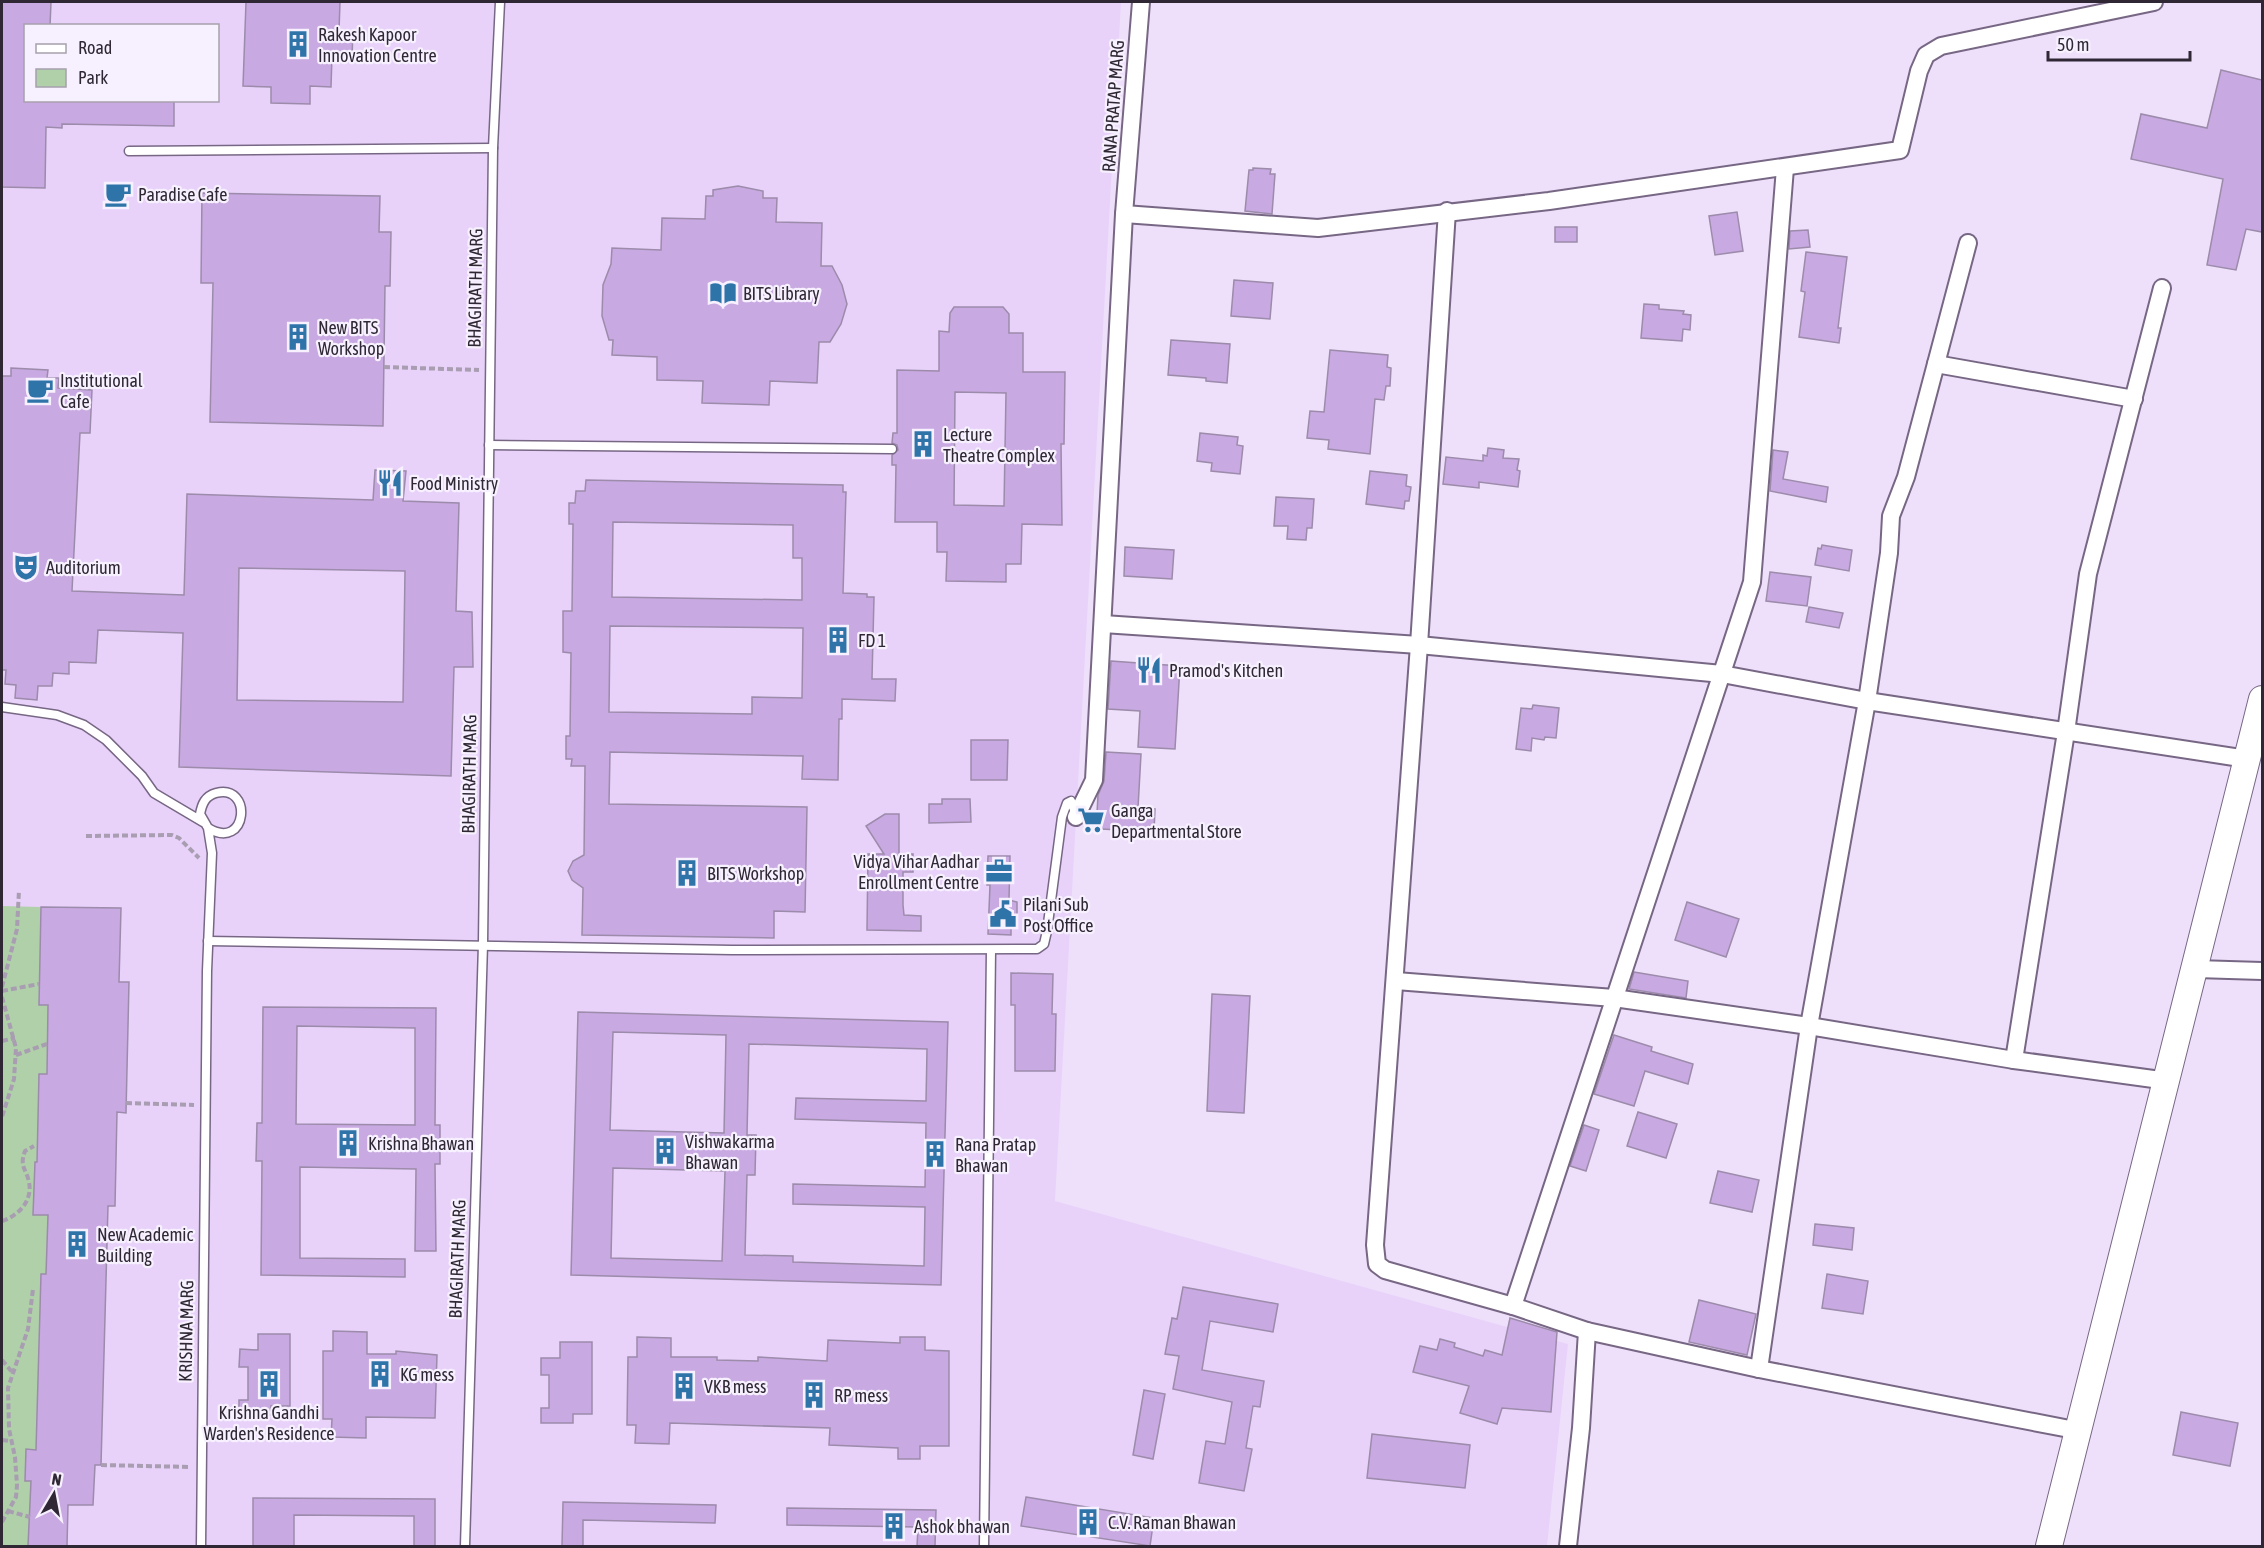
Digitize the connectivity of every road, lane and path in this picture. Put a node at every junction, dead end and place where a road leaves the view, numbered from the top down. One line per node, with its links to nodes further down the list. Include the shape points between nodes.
1 (500, 2): 4 (lane, BHAGIRATH MARG)
2 (1141, 2): 8 (street, RANA PRATAP MARG)
3 (2154, 2): 6 (street, via 1941,46 1926,55 1919,71 1900,150)
4 (493, 148): 5 (lane); 13 (lane, BHAGIRATH MARG)
5 (129, 152)
6 (1785, 168): 7 (street); 19 (street, via 1752,582)
7 (1447, 212): 8 (street, via 1318,228); 18 (street)
8 (1124, 214): 17 (street, RANA PRATAP MARG)
9 (1968, 243): 11 (street)
10 (2162, 288): 14 (street)
11 (1936, 364): 14 (street); 21 (street, via 1906,477 1891,516)
12 (384, 368): 13 (path)
13 (490, 370): 15 (lane, BHAGIRATH MARG)
14 (2134, 399): 23 (street, via 2088,574)
15 (489, 445): 16 (lane); 31 (lane, BHAGIRATH MARG)
16 (892, 449)
17 (1103, 624): 18 (street); 25 (street, RANA PRATAP MARG, via 1094,780)
18 (1419, 645): 19 (street); 35 (street)
19 (1722, 674): 21 (street); 39 (street)
20 (2262, 699): 24 (main road)
21 (1867, 701): 23 (street); 40 (street)
22 (2, 707): 26 (lane, via 57,715 84,725 106,740 154,792)
23 (2066, 732): 24 (street); 45 (street)
24 (2247, 759): 33 (main road)
25 (1076, 817): 32 (lane, via 1071,801 1062,817 1044,944 1037,949)
26 (205, 825): 26 (lane, via 201,806 212,794 228,793 240,803 241,819 231,831 215,833); 28 (lane, KRISHNA MARG, via 212,853)
27 (86, 836): 28 (path, via 172,835 201,860)
28 (211, 881): 30 (lane, KRISHNA MARG)
29 (19, 890): 37 (path, via 16,929)
30 (208, 941): 31 (lane); 48 (lane, KRISHNA MARG)
31 (483, 944): 32 (lane, via 732,950); 69 (lane, BHAGIRATH MARG)
32 (991, 950): 70 (lane)
33 (2196, 969): 34 (street); 46 (main road)
34 (2262, 971)
35 (1396, 981): 39 (street); 53 (street, via 1375,1245 1377,1264 1385,1270)
36 (39, 984): 37 (path)
37 (2, 989)
38 (2, 997): 41 (path)
39 (1614, 998): 40 (street); 53 (street)
40 (1809, 1026): 45 (street); 56 (street)
41 (15, 1038): 42 (path); 44 (path)
42 (2, 1041)
43 (47, 1044): 44 (path)
44 (16, 1055): 49 (path, via 14,1079)
45 (2014, 1060): 46 (street)
46 (2168, 1081): 60 (main road)
47 (126, 1103): 48 (path)
48 (205, 1106): 64 (lane, KRISHNA MARG)
49 (2, 1117)
50 (34, 1146): 51 (path, via 25,1151 22,1163 29,1180 29,1197 12,1218)
51 (2, 1221)
52 (33, 1289): 57 (path, via 28,1329)
53 (1513, 1306): 54 (street)
54 (1587, 1331): 56 (street); 71 (street)
55 (2, 1360): 57 (path)
56 (1759, 1369): 60 (street)
57 (12, 1372): 59 (path)
58 (2, 1396): 59 (path)
59 (8, 1397): 62 (path)
60 (2079, 1431): 72 (main road)
61 (2, 1440): 62 (path)
62 (11, 1441): 65 (path, via 17,1485)
63 (101, 1465): 64 (path)
64 (201, 1467): 68 (lane, KRISHNA MARG)
65 (8, 1511): 66 (path); 67 (path)
66 (30, 1517)
67 (2, 1522)
68 (201, 1546)
69 (465, 1546)
70 (984, 1546)
71 (1568, 1546)
72 (2049, 1546)

